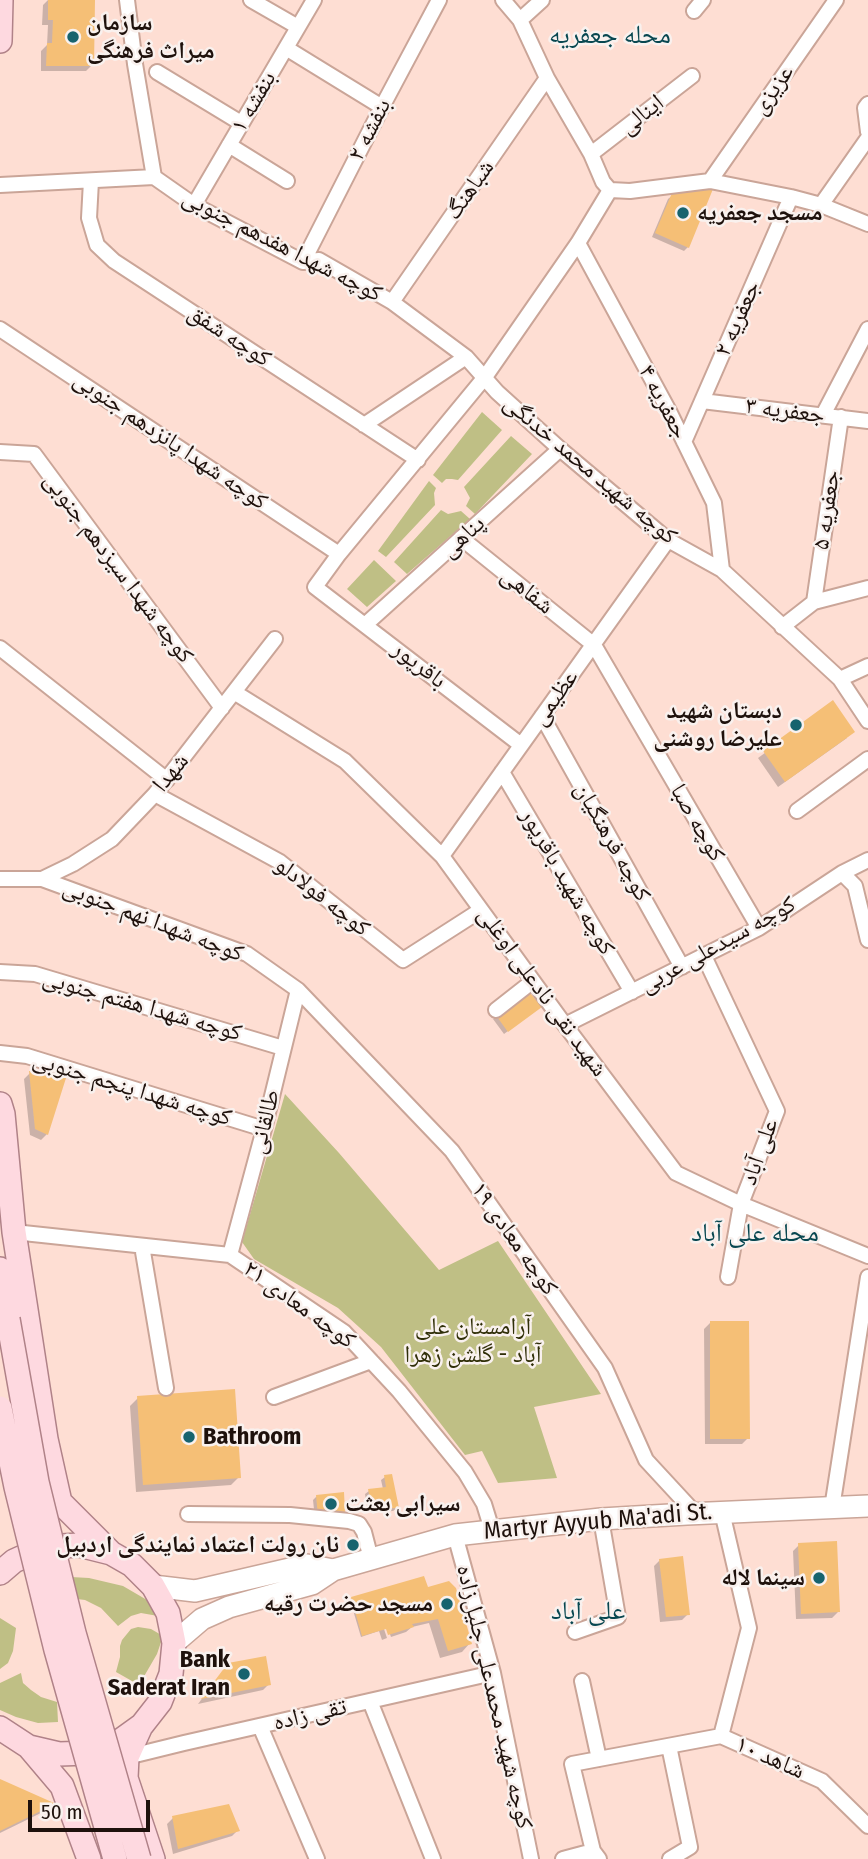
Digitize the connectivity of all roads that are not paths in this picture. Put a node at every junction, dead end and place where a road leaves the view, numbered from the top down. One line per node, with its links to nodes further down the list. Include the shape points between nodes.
1 (1, 0): 11 (main road)
2 (127, 0): 23 (street)
3 (251, 0): 10 (street)
4 (314, 0): 10 (street, بنفشه ۱)
5 (439, 0): 17 (street, بنفشه ۲)
6 (503, 0): 9 (street)
7 (542, 0): 9 (street)
8 (836, 0): 26 (street, عزیزی)
9 (520, 20): 15 (street)
10 (298, 27): 12 (street, بنفشه ۱)
11 (0, 41)
12 (286, 48): 17 (street); 18 (street, بنفشه ۱)
13 (157, 72): 18 (street)
14 (692, 76): 22 (street, اینالی)
15 (547, 78): 22 (street); 35 (street, شباهنگ)
16 (868, 104): 19 (street)
17 (382, 107): 34 (street, بنفشه ۲)
18 (241, 123): 21 (street, بنفشه ۱)
19 (868, 132)
20 (868, 138): 31 (street)
21 (229, 145): 25 (street); 30 (street, بنفشه ۱)
22 (591, 154): 28 (street)
23 (154, 177): 24 (street, کوچه شهدا هفدهم جنوبی); 30 (street, کوچه شهدا هفدهم جنوبی)
24 (91, 181): 27 (street, کوچه شهدا هفدهم جنوبی); 44 (street, کوچه شفق, via 89,218 97,245 114,261)
25 (287, 181)
26 (710, 181): 28 (street); 29 (street)
27 (0, 185)
28 (610, 190): 33 (street)
29 (791, 197): 31 (street); 40 (street, جعفریه ۲)
30 (194, 205): 34 (street, کوچه شهدا هفدهم جنوبی)
31 (821, 205): 32 (street)
32 (868, 224)
33 (579, 243): 39 (street); 45 (street, جعفریه ۴)
34 (303, 262): 35 (street, کوچه شهدا هفدهم جنوبی, via 319,260)
35 (392, 302): 38 (street, کوچه شهدا هفدهم جنوبی)
36 (868, 328): 41 (street)
37 (0, 329): 51 (street, کوچه شهدا پانزدهم جنوبی)
38 (466, 357): 39 (street, کوچه شهید محمد خدنگی); 44 (street)
39 (485, 377): 46 (street, کوچه شهید محمد خدنگی); 48 (street)
40 (702, 401): 41 (street, جعفریه ۳); 45 (street, جعفریه ۲)
41 (823, 415): 42 (street, جعفریه ۳)
42 (841, 417): 43 (street, جعفریه ۳); 54 (street, جعفریه ۵)
43 (868, 421)
44 (364, 425): 48 (street, کوچه شفق)
45 (684, 442): 52 (street, جعفریه ۴, via 714,503)
46 (560, 449): 49 (street, پناهی); 50 (street, کوچه شهید محمد خدنگی)
47 (0, 452): 63 (street, کوچه شهدا سیزدهم جنوبی, via 34,454)
48 (418, 460): 51 (street)
49 (461, 538): 55 (street, پناهی); 58 (street, شفاهی)
50 (668, 540): 52 (street, کوچه شهید محمد خدنگی); 58 (street, عظیمی)
51 (339, 554): 55 (street, باقرپور, via 315,587)
52 (722, 570): 56 (street, کوچه شهید محمد خدنگی)
53 (868, 588): 54 (street)
54 (814, 602): 56 (street)
55 (366, 624): 66 (street, باقرپور)
56 (782, 627): 61 (street, کوچه شهید محمد خدنگی)
57 (275, 639): 62 (street, شهدا)
58 (594, 645): 64 (street, عظیمی); 78 (street, کوچه صبا)
59 (0, 648): 69 (street)
60 (868, 666): 61 (street)
61 (840, 679): 65 (street, کوچه شهید محمد خدنگی)
62 (234, 692): 63 (street, شهدا); 72 (street, شهید نقی نادعلی اوغلی, via 345,761)
63 (222, 708): 69 (street, شهدا)
64 (542, 716): 66 (street, عظیمی); 81 (street, کوچه فرهنگیان)
65 (868, 721)
66 (521, 745): 68 (street, عظیمی)
67 (868, 759): 71 (street)
68 (502, 772): 72 (street, عظیمی); 85 (street, کوچه شهید باقرپور)
69 (167, 780): 70 (street, شهدا)
70 (155, 794): 76 (street, شهدا, via 112,839); 77 (street, کوچه فولادلو, via 280,862 403,960)
71 (797, 811)
72 (442, 856): 77 (street, شهید نقی نادعلی اوغلی)
73 (868, 860): 74 (street, کوچه سیدعلی عربی)
74 (842, 873): 78 (street, کوچه سیدعلی عربی); 79 (street, via 855,886)
75 (0, 879): 76 (street, کوچه شهدا نهم جنوبی)
76 (42, 879): 84 (street, کوچه شهدا نهم جنوبی, via 247,954)
77 (481, 910): 83 (street, شهید نقی نادعلی اوغلی)
78 (759, 928): 80 (street, کوچه سیدعلی عربی)
79 (868, 940)
80 (704, 956): 81 (street, کوچه سیدعلی عربی); 92 (street, علی آباد, via 777,1111)
81 (682, 967): 85 (street, کوچه سیدعلی عربی)
82 (0, 972): 88 (street, کوچه شهدا هفتم جنوبی, via 35,974)
83 (533, 981): 86 (street); 87 (street, شهید نقی نادعلی اوغلی)
84 (298, 990): 88 (street, طالقانی); 109 (street, کوچه معادی ۱۹, via 452,1151 605,1368 646,1460)
85 (632, 992): 87 (street, کوچه سیدعلی عربی)
86 (496, 1010)
87 (565, 1025): 92 (street, شهید نقی نادعلی اوغلی, via 676,1173)
88 (283, 1048): 91 (street, طالقانی)
89 (0, 1053): 91 (street, کوچه شهدا پنجم جنوبی, via 27,1056)
90 (0, 1104): 93 (main road)
91 (264, 1129): 95 (street, طالقانی)
92 (741, 1204): 96 (street, شهید نقی نادعلی اوغلی); 98 (street, علی آباد)
93 (14, 1232): 94 (street, کوچه معادی ۲۱); 104 (main road)
94 (142, 1246): 95 (street, کوچه معادی ۲۱); 101 (street)
95 (230, 1255): 100 (street, کوچه معادی ۲۱, via 344,1332)
96 (868, 1256)
97 (0, 1269): 136 (main road, bridge, via 37,1482)
98 (727, 1277)
99 (868, 1277): 107 (street)
100 (371, 1361): 102 (street); 112 (street, کوچه معادی ۲۱, via 465,1472 484,1504)
101 (166, 1388)
102 (274, 1397)
103 (0, 1408): 135 (main road, bridge, via 56,1650)
104 (46, 1440): 105 (main road, via 37,1458 24,1466); 114 (main road, via 60,1502)
105 (0, 1469)
106 (868, 1506): 107 (main road, Martyr Ayyub Ma'adi St.)
107 (832, 1508): 108 (main road, Martyr Ayyub Ma'adi St.)
108 (722, 1512): 109 (main road, Martyr Ayyub Ma'adi St.); 127 (street, via 749,1628)
109 (695, 1513): 111 (main road, Martyr Ayyub Ma'adi St.)
110 (188, 1514): 115 (street, via 349,1521 364,1532)
111 (601, 1519): 112 (main road, Martyr Ayyub Ma'adi St.); 119 (street, via 618,1617)
112 (492, 1530): 113 (main road, Martyr Ayyub Ma'adi St.)
113 (455, 1535): 115 (main road, Martyr Ayyub Ma'adi St.); 121 (street, کوچه شهید محمدعلی جلیل‌زاده)
114 (111, 1553): 117 (main road, via 79,1545 45,1547 14,1560); 118 (main road, via 132,1565)
115 (371, 1559): 116 (main road, Martyr Ayyub Ma'adi St.)
116 (334, 1570): 118 (main road, Martyr Ayyub Ma'adi St., via 307,1565 195,1591); 120 (main road, Martyr Ayyub Ma'adi St., via 312,1584 202,1619)
117 (0, 1573)
118 (153, 1587): 120 (main road, via 168,1613)
119 (575, 1632)
120 (174, 1643): 124 (main road, via 168,1683)
121 (493, 1673): 123 (street, تقی زاده); 140 (street, کوچه شهید محمدعلی جلیل‌زاده)
122 (582, 1681): 131 (street)
123 (370, 1701): 125 (street, تقی زاده); 139 (street)
124 (142, 1725): 129 (main road, via 117,1743 89,1753 59,1754); 130 (main road)
125 (260, 1726): 130 (street, تقی زاده); 138 (street)
126 (1, 1729): 129 (main road)
127 (721, 1736): 128 (street, شاهد ۱۰); 132 (street, شاهد ۱۰, via 822,1781)
128 (669, 1746): 131 (street, شاهد ۱۰); 142 (street, via 690,1847)
129 (29, 1747): 134 (main road, via 62,1786)
130 (127, 1757): 137 (main road, via 126,1778)
131 (599, 1759): 133 (street, شاهد ۱۰, via 572,1764)
132 (868, 1826)
133 (596, 1855): 141 (street)
134 (89, 1859)
135 (116, 1859)
136 (139, 1859)
137 (153, 1859)
138 (317, 1859)
139 (433, 1859)
140 (531, 1859)
141 (563, 1859)
142 (670, 1859)

